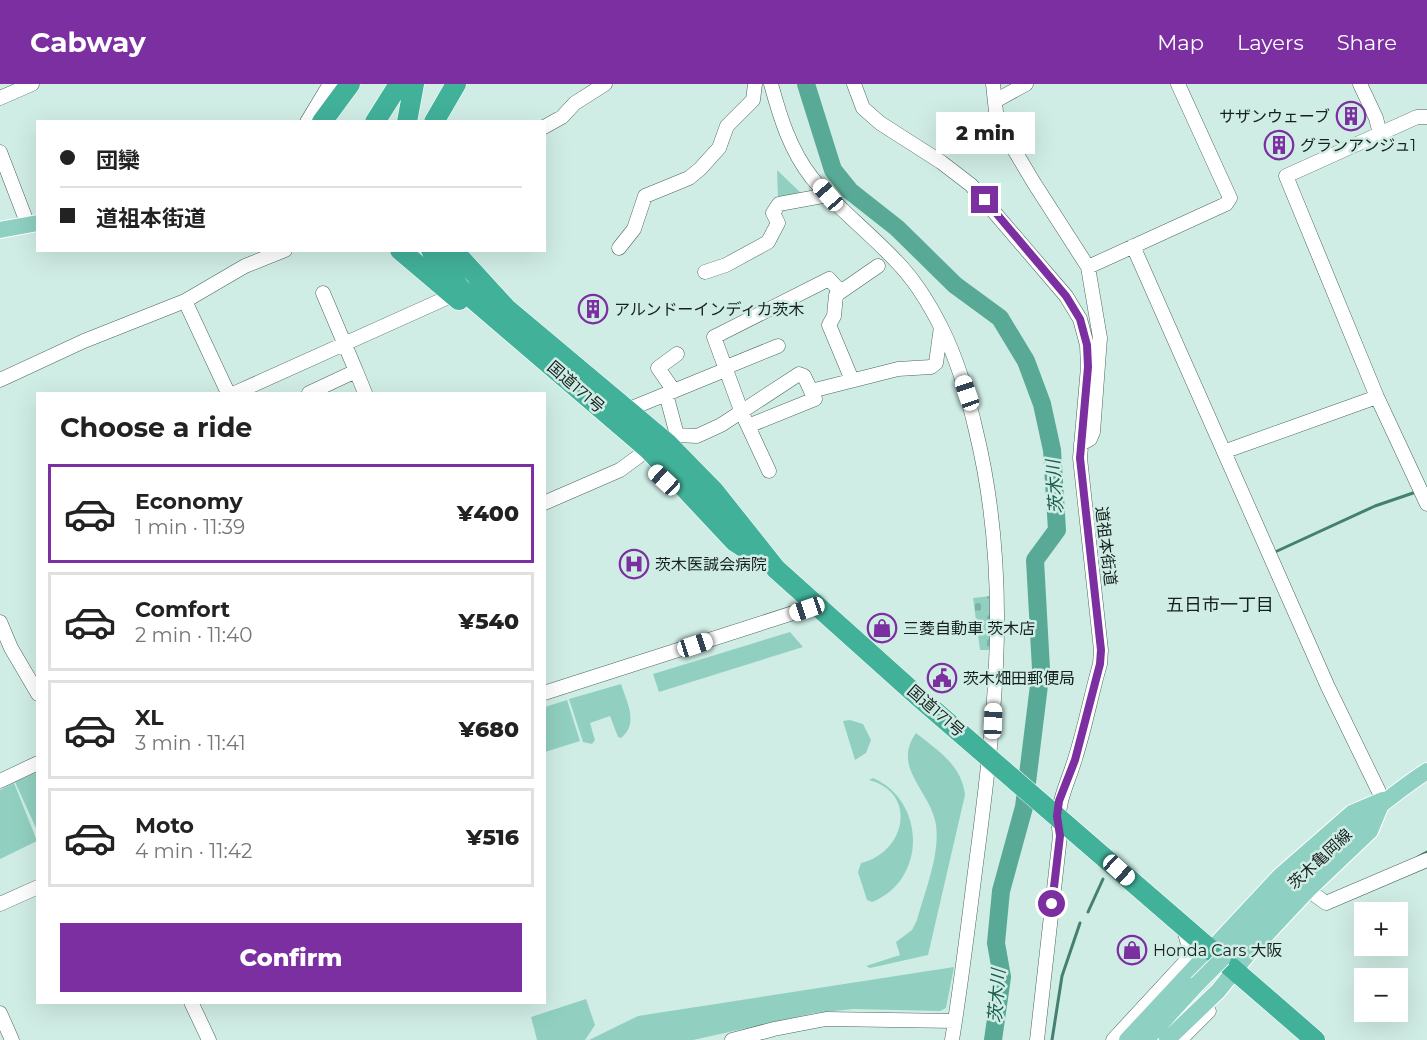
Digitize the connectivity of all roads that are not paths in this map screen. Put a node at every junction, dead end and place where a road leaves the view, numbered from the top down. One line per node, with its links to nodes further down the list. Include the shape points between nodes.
1 (32, 84): 15 (street)
2 (330, 84): 18 (street)
3 (350, 84): 19 (highway)
4 (399, 84): 20 (highway)
5 (414, 84): 21 (highway)
6 (456, 84): 22 (highway); 23 (highway)
7 (605, 84): 24 (street)
8 (755, 84): 31 (street, via 753,100 727,126 719,148 700,169 689,178 645,196 634,229)
9 (771, 84): 27 (street, via 792,148)
10 (854, 84): 64 (street, 道祖本街道, via 863,108 880,123 971,185 1076,311 1087,345 1088,367)
11 (993, 84): 16 (street)
12 (1026, 84): 16 (street)
13 (1178, 84): 30 (street, via 1230,198 1226,204)
14 (1360, 84): 25 (street)
15 (0, 98)
16 (995, 101): 39 (street, via 998,121)
17 (1427, 117): 25 (street, via 1418,117)
18 (308, 120)
19 (323, 120)
20 (376, 120)
21 (406, 120)
22 (435, 120)
23 (445, 120)
24 (546, 126)
25 (1380, 134): 60 (street, via 1286,176)
26 (0, 152): 28 (street)
27 (828, 195): 40 (street, via 779,204 773,213 778,224 768,242); 46 (street, via 898,262)
28 (33, 224): 29 (main road)
29 (0, 230)
30 (1133, 246): 39 (street); 65 (street)
31 (619, 248)
32 (280, 252): 44 (street, via 245,266)
33 (403, 252): 41 (highway)
34 (419, 252): 41 (highway)
35 (432, 252): 41 (highway, 国道171号)
36 (434, 252): 45 (highway)
37 (457, 252): 45 (highway, 国道171号)
38 (878, 266): 42 (street)
39 (1088, 267): 64 (street, via 1098,318 1099,356 1093,432)
40 (705, 272)
41 (456, 291): 47 (street); 66 (highway); 70 (highway, 国道171号, via 548,362 649,450)
42 (840, 291): 50 (street, via 829,279 714,338); 53 (street, via 830,325)
43 (322, 293): 47 (street)
44 (185, 301): 52 (street); 55 (street)
45 (507, 309): 61 (highway, 国道171号)
46 (941, 327): 53 (street, via 936,363 932,367 898,369); 77 (street, via 967,393 982,454 996,551)
47 (344, 344): 51 (street); 56 (street)
48 (778, 346): 50 (street)
49 (677, 354): 59 (street, via 658,368)
50 (724, 369): 59 (street); 62 (street)
51 (356, 371): 57 (street); 58 (street)
52 (0, 380)
53 (852, 380): 54 (street)
54 (811, 391): 62 (street, via 815,399); 62 (street, via 799,374)
55 (228, 392)
56 (237, 392)
57 (311, 392)
58 (365, 392)
59 (670, 393): 61 (street); 63 (street)
60 (1377, 397): 65 (street); 69 (street)
61 (627, 410): 63 (highway, 国道171号)
62 (745, 420): 63 (street); 67 (street)
63 (672, 440): 71 (highway, 国道171号)
64 (1081, 444): 81 (street, 道祖本街道, via 1100,664 1075,760)
65 (1226, 451): 80 (street)
66 (639, 456): 68 (street, via 620,470); 70 (highway)
67 (769, 471)
68 (546, 502)
69 (1427, 504)
70 (734, 541): 71 (highway, 国道171号)
71 (776, 568): 72 (highway, 国道171号)
72 (818, 605): 75 (street); 77 (highway, 国道171号)
73 (0, 622): 74 (street)
74 (36, 691)
75 (546, 692)
76 (36, 764): 79 (street)
77 (996, 764): 81 (highway, 国道171号); 90 (street)
78 (1427, 771): 80 (main road, 茨木亀岡線)
79 (0, 781)
80 (1383, 800): 84 (main road, via 1370,831); 87 (main road, 茨木亀岡線, via 1316,861); 87 (main road, via 1352,813 1280,876)
81 (1054, 813): 86 (highway, 国道171号); 95 (street, 道祖本街道, via 1060,836)
82 (1427, 860): 84 (street, via 1326,903)
83 (36, 888): 85 (street)
84 (1308, 890): 87 (main road)
85 (0, 904)
86 (1183, 926): 87 (highway, 国道171号); 96 (street, via 1188,944 1186,961)
87 (1223, 959): 97 (main road); 98 (main road, bridge); 99 (main road, via 1218,991); 100 (street, via 1234,984); 101 (highway, 国道171号)
88 (192, 1004): 91 (street)
89 (0, 1013): 92 (street)
90 (954, 1029): 93 (street, via 825,1019); 94 (street)
91 (203, 1038)
92 (12, 1040)
93 (732, 1040)
94 (944, 1040)
95 (1037, 1040)
96 (1113, 1040)
97 (1127, 1040)
98 (1146, 1040)
99 (1167, 1040)
100 (1180, 1040)
101 (1315, 1040)

